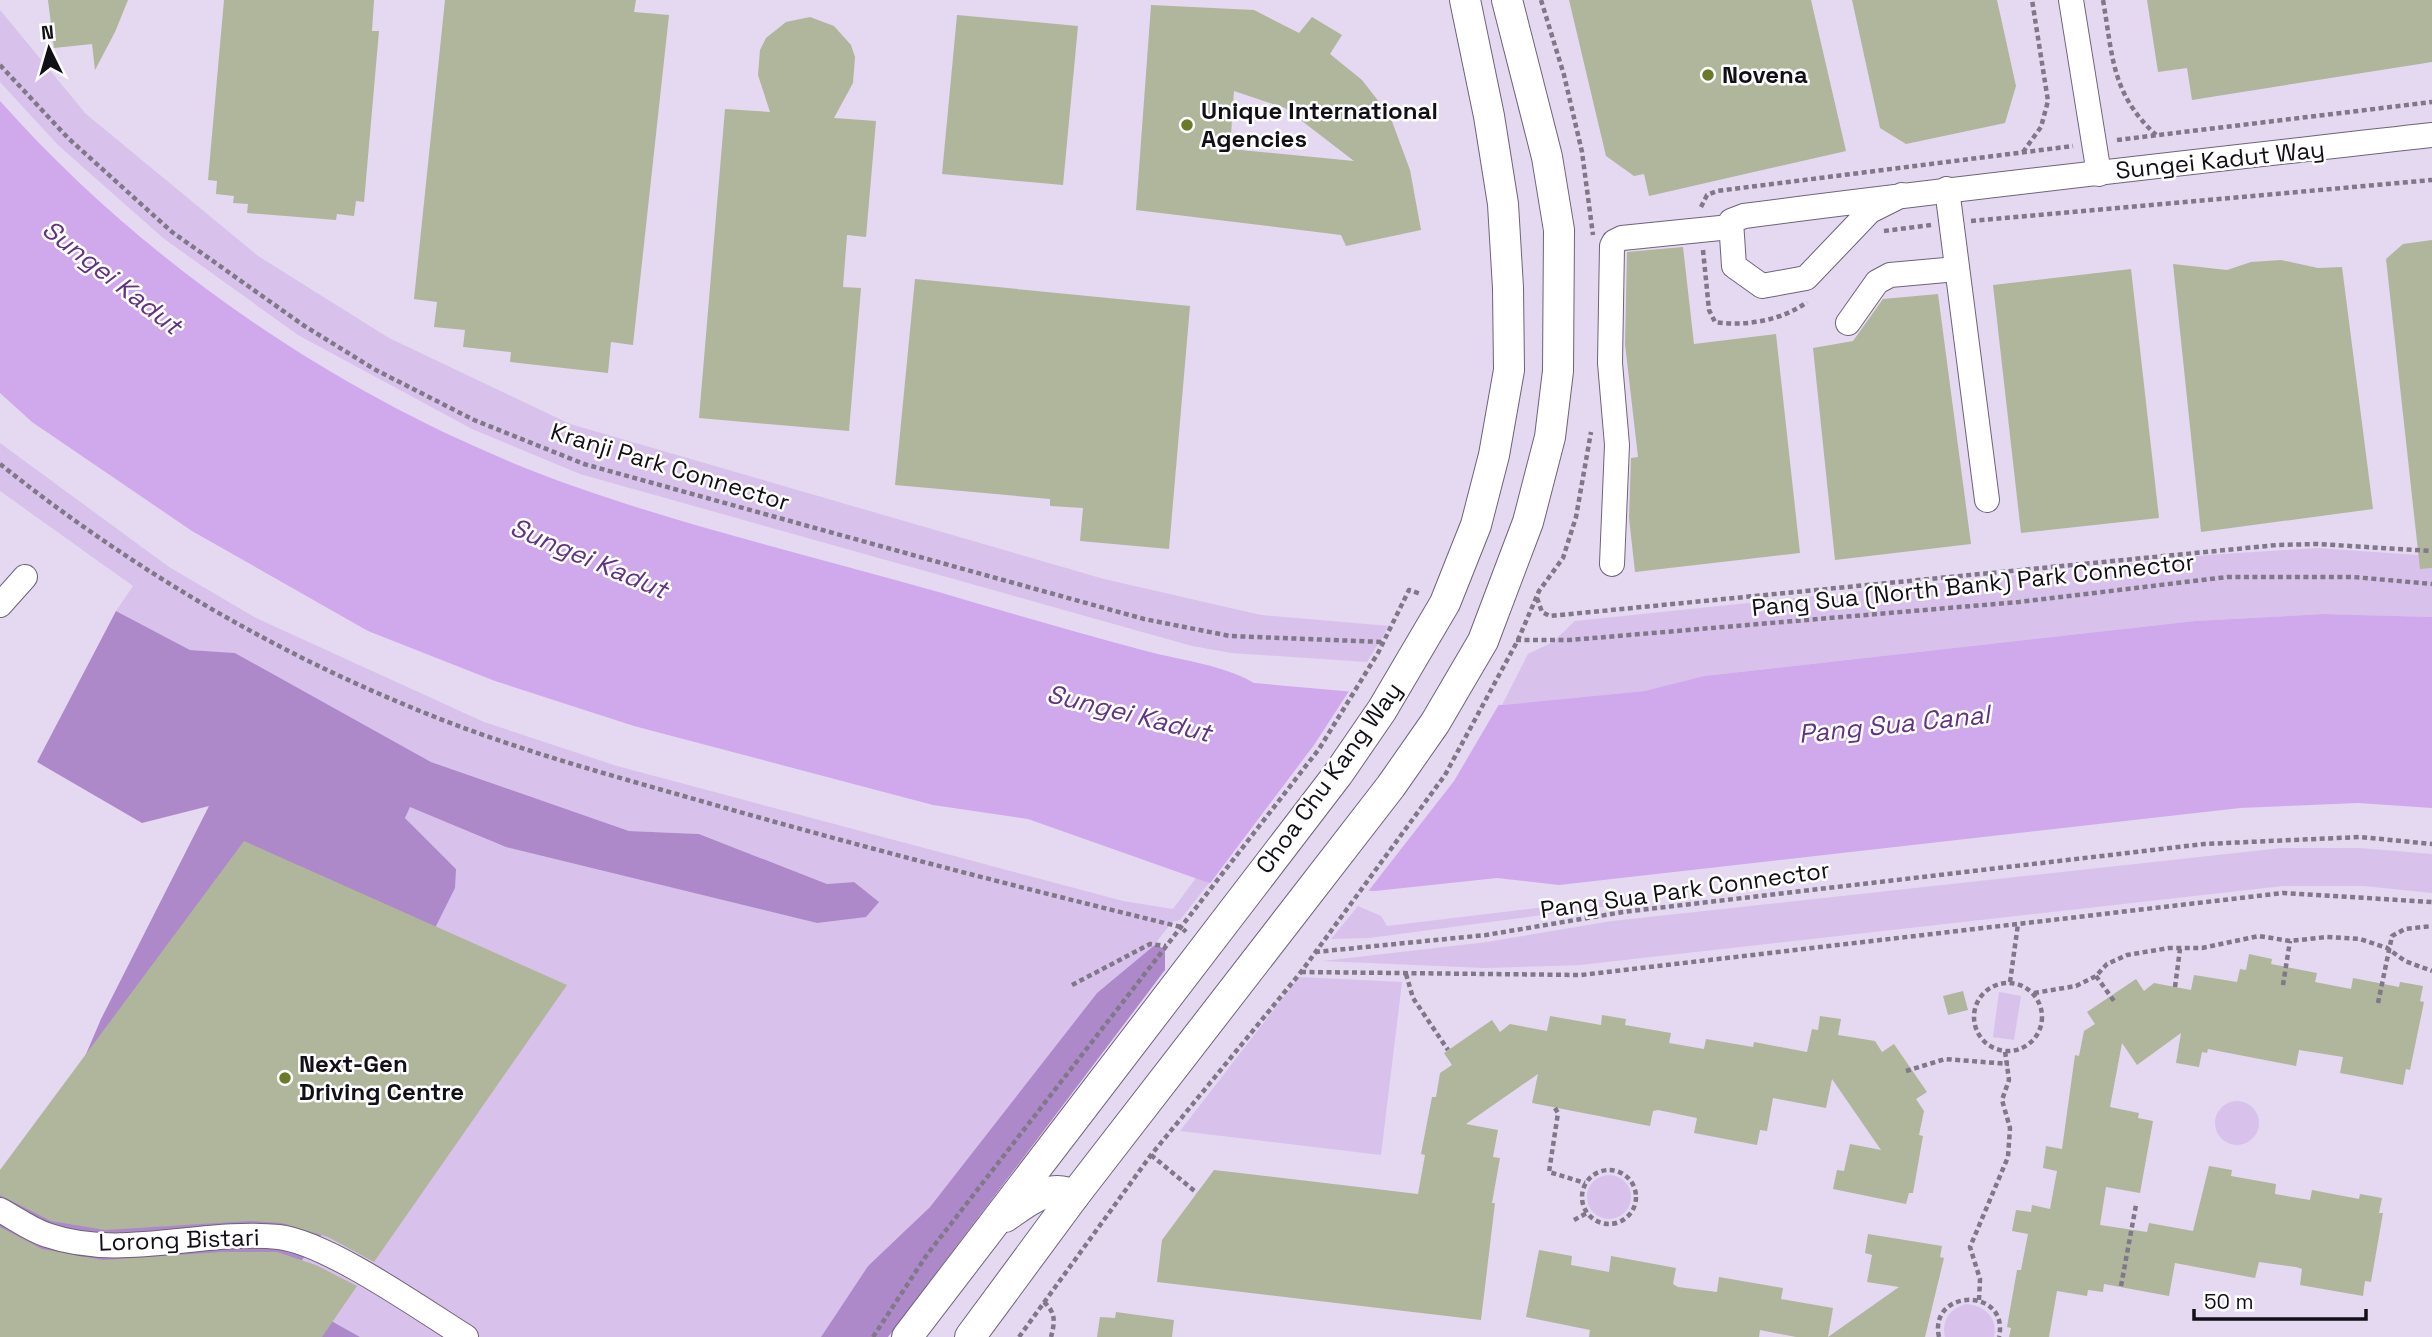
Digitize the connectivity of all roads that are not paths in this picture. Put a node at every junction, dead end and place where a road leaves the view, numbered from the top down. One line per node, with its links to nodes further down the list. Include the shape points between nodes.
1 (1451, 0): 5 (main road)
2 (1465, 0): 5 (main road, Choa Chu Kang Way)
3 (2071, 0): 7 (street, Sungei Kadut Way)
4 (1510, 4): 17 (main road, via 1547,157 1559,230 1558,371 1550,437 1528,522 1474,659 1435,723 1280,932)
5 (1471, 30): 19 (main road, Choa Chu Kang Way, via 1503,204 1509,370 1476,525 1445,603 1338,774)
6 (2432, 135): 7 (street, Sungei Kadut Way)
7 (2099, 174): 8 (street)
8 (1947, 189): 9 (street); 11 (street)
9 (1902, 195): 10 (street, via 1744,216 1731,221); 10 (street, via 1870,211 1806,278 1762,286 1734,266)
10 (1730, 227): 14 (street, via 1622,239 1612,246 1610,363 1617,445)
11 (1957, 269): 12 (street, via 1890,275 1877,282); 13 (street)
12 (1848, 323)
13 (1987, 500)
14 (1612, 564)
15 (25, 577): 16 (street)
16 (0, 605)
17 (1074, 1196): 19 (main road, via 1054,1191 1038,1195); 22 (main road)
18 (0, 1210): 20 (street, Lorong Bistari, via 45,1235 80,1243 120,1246 228,1236 281,1237 320,1249)
19 (990, 1226): 21 (main road, Choa Chu Kang Way)
20 (466, 1337)
21 (907, 1337)
22 (970, 1337)

